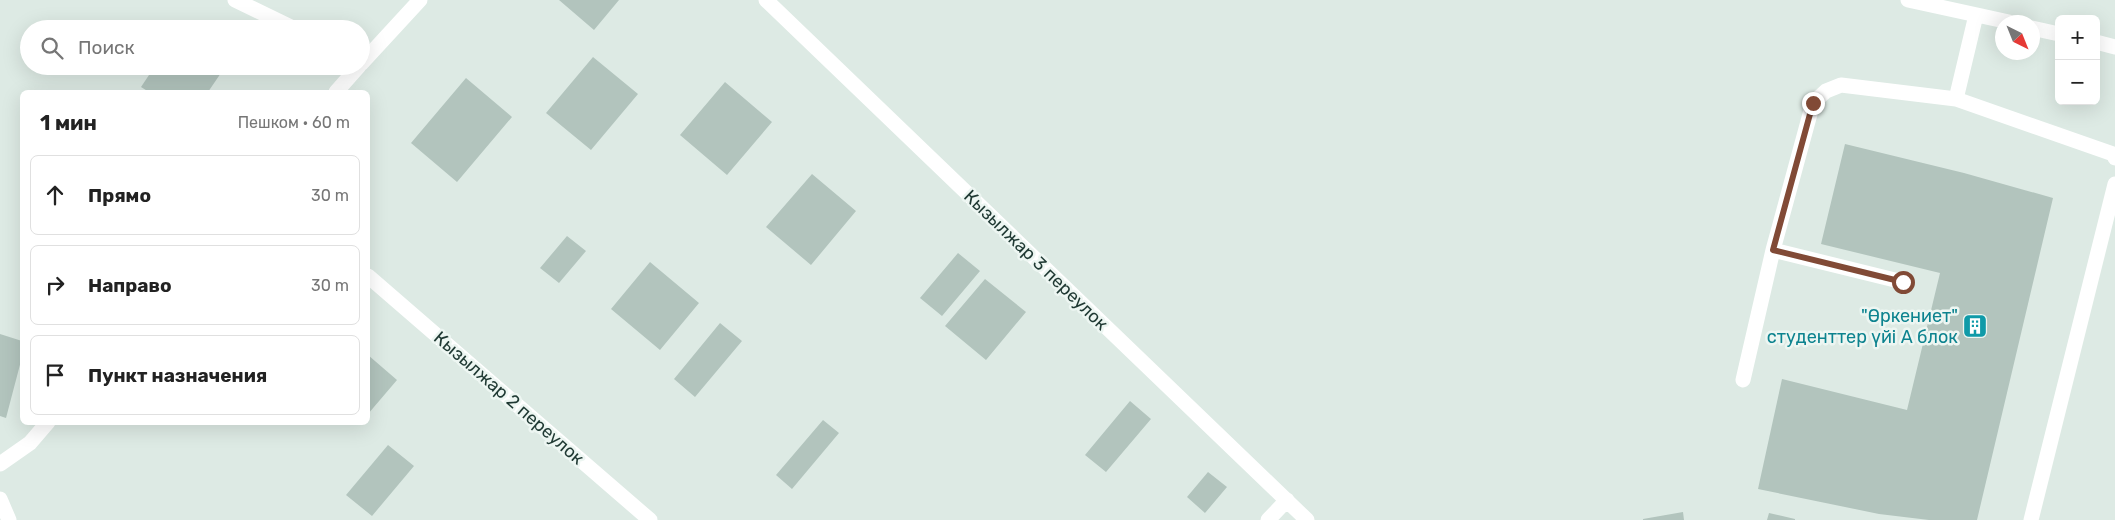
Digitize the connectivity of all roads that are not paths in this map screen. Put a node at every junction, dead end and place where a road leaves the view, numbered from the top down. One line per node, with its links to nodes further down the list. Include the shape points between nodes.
1 (235, 0): 7 (street)
2 (420, 0): 12 (street)
3 (766, 0): 25 (street, Кызылжар 3 переулок)
4 (1908, 0): 5 (street)
5 (1976, 15): 6 (street); 15 (street)
6 (1995, 19)
7 (276, 20)
8 (2040, 30): 9 (street)
9 (2055, 33)
10 (2100, 43): 11 (street)
11 (2115, 47)
12 (370, 53)
13 (351, 75): 14 (street)
14 (338, 90)
15 (1956, 98): 16 (street, via 2113,154); 18 (street, via 1841,85 1826,91 1813,103)
16 (2115, 158)
17 (2115, 184): 30 (street)
18 (1773, 250): 20 (street); 21 (street)
19 (370, 278): 27 (street, Кызылжар 2 переулок)
20 (1903, 282)
21 (1743, 380)
22 (46, 425): 23 (street, via 30,444)
23 (0, 464)
24 (0, 499): 26 (street)
25 (1286, 500): 28 (street); 29 (street, Кызылжар 3 переулок)
26 (9, 520)
27 (650, 520)
28 (1268, 520)
29 (1307, 520)
30 (2031, 520)

